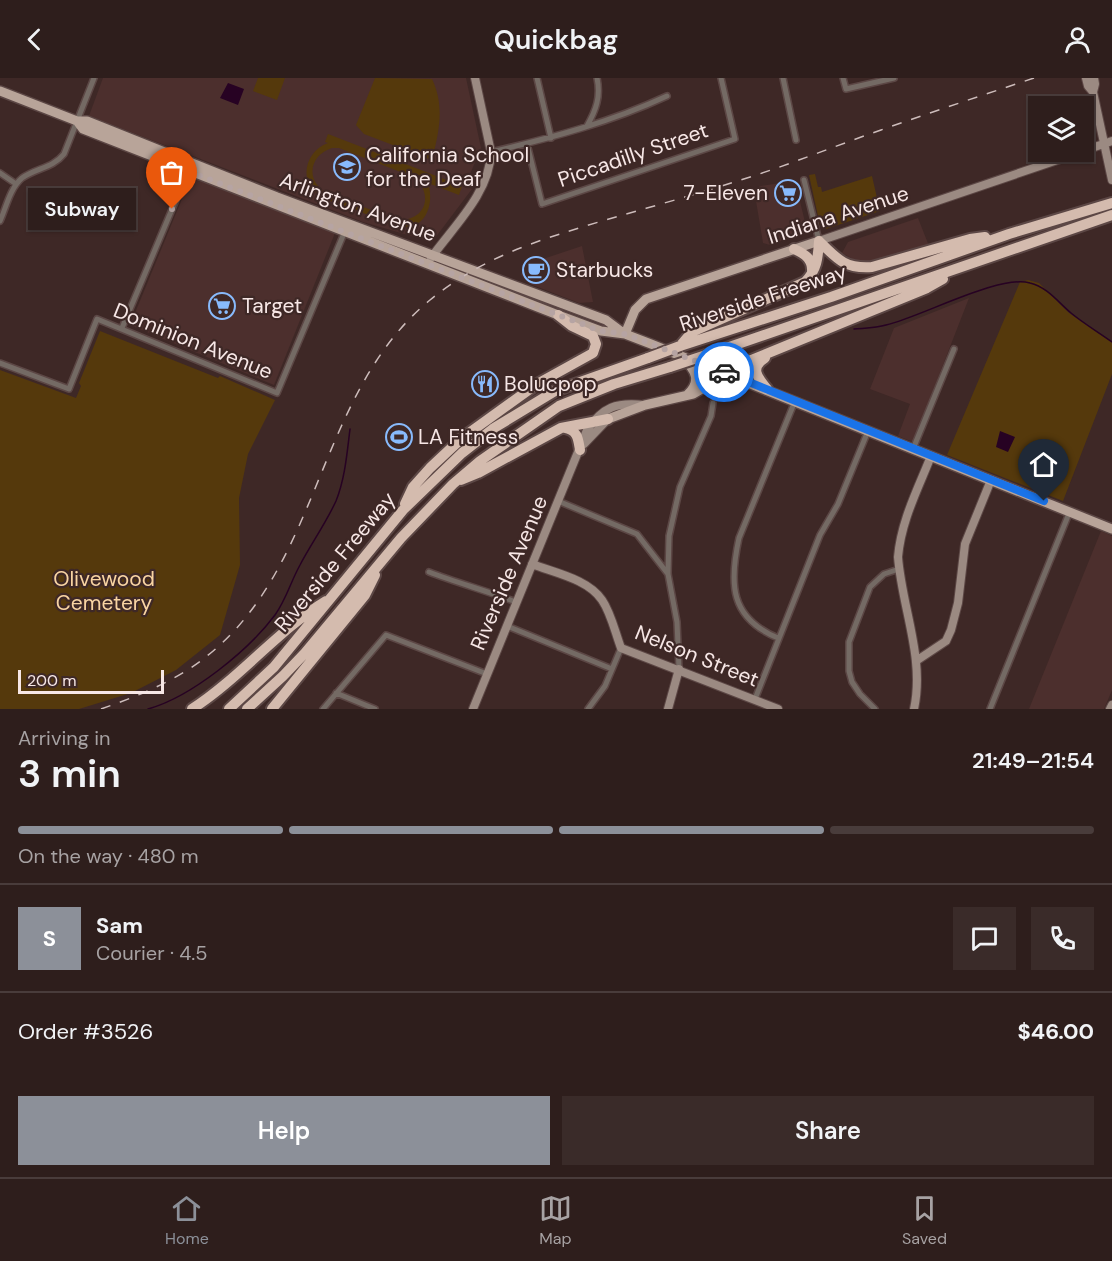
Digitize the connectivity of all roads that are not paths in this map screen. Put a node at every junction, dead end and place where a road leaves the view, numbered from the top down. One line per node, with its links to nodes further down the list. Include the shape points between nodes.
1 (94, 78): 14 (street)
2 (475, 78): 22 (street)
3 (537, 78): 16 (street)
4 (597, 78): 15 (street, via 597,108)
5 (721, 78): 20 (street, Piccadilly Street, via 735,139 542,204)
6 (783, 78): 17 (street)
7 (843, 78): 8 (street, via 846,89)
8 (894, 78)
9 (1086, 78): 12 (street)
10 (1094, 78): 12 (street)
11 (0, 91): 14 (main road, Arlington Avenue)
12 (1093, 92): 18 (street)
13 (667, 96): 15 (street)
14 (77, 121): 24 (main road, Arlington Avenue, via 83,129); 28 (street, via 58,162)
15 (587, 126): 16 (street)
16 (551, 138): 20 (street)
17 (796, 140)
18 (1103, 141): 19 (street, Indiana Avenue); 21 (street, Indiana Avenue); 27 (street)
19 (1112, 141)
20 (527, 144): 22 (street)
21 (1094, 145)
22 (491, 152): 36 (street, via 488,172 477,196)
23 (1050, 162): 34 (street, Indiana Avenue)
24 (189, 167): 32 (main road, Arlington Avenue); 41 (street)
25 (0, 173): 28 (street)
26 (804, 180): 34 (street)
27 (1112, 180)
28 (16, 184): 31 (street)
29 (1110, 203): 33 (highway, Riverside Freeway)
30 (1112, 215): 38 (highway, Riverside Freeway)
31 (0, 221)
32 (346, 228): 36 (main road, Arlington Avenue); 37 (main road, Arlington Avenue); 41 (street, Dominion Avenue, via 277,393)
33 (1009, 234): 34 (highway, via 970,239 872,267 849,266); 45 (highway, Riverside Freeway)
34 (819, 241): 35 (main road, Indiana Avenue); 39 (highway, via 818,259)
35 (794, 249): 39 (highway, via 810,259); 42 (main road, Indiana Avenue, via 646,299 635,310)
36 (433, 254): 37 (street); 42 (main road, Arlington Avenue, via 606,320)
37 (426, 264): 40 (main road, Arlington Avenue)
38 (966, 266): 44 (highway, via 927,288); 61 (highway, Riverside Freeway, bridge, via 559,406)
39 (811, 276): 45 (highway, via 692,332)
40 (558, 315): 42 (main road, Arlington Avenue, via 601,331); 63 (highway, via 593,336 593,353 537,384 462,438 412,487)
41 (122, 328): 46 (street, Dominion Avenue, via 97,319 69,389)
42 (625, 334): 45 (main road, Arlington Avenue)
43 (954, 349): 57 (street)
44 (779, 350): 47 (highway); 48 (highway, via 758,362 757,375)
45 (682, 351): 47 (main road, Arlington Avenue); 49 (main road, via 697,375); 63 (highway, Riverside Freeway, bridge, via 648,358 555,391 494,428 454,460)
46 (0, 363)
47 (722, 372): 48 (main road, Arlington Avenue); 49 (main road, Riverside Avenue, via 702,390)
48 (767, 389): 50 (main road, Arlington Avenue)
49 (687, 395): 52 (main road, Riverside Avenue)
50 (795, 400): 56 (main road, Arlington Avenue); 74 (street, via 739,538 734,560 733,579 743,613 762,631)
51 (713, 403): 70 (street, via 680,487 669,536)
52 (645, 405): 53 (main road, Riverside Avenue); 54 (street, Riverside Avenue, via 610,407)
53 (608, 419): 54 (highway); 58 (street, Riverside Avenue)
54 (592, 423): 55 (highway); 58 (street, Riverside Avenue)
55 (561, 428): 58 (highway, via 572,429); 61 (highway)
56 (868, 431): 57 (main road, Arlington Avenue); 74 (street)
57 (913, 449): 59 (main road, Arlington Avenue)
58 (580, 450): 62 (street, Riverside Avenue)
59 (931, 456): 60 (main road, Arlington Avenue); 68 (street, via 905,521)
60 (991, 480): 64 (main road, Arlington Avenue); 76 (street, via 965,544 958,603 949,636)
61 (453, 484): 66 (highway, Riverside Freeway)
62 (558, 501): 67 (street, Riverside Avenue); 70 (street, via 637,534)
63 (403, 510): 71 (highway, Riverside Freeway)
64 (1070, 511): 65 (main road, Arlington Avenue); 94 (street)
65 (1112, 529)
66 (385, 556): 84 (highway, Riverside Freeway, via 305,653); 85 (highway, via 365,595)
67 (532, 564): 72 (street, Riverside Avenue); 75 (street, Nelson Street, via 595,591 603,601)
68 (899, 569): 76 (street); 92 (street, via 884,574 870,587 849,642 852,682)
69 (429, 572): 72 (street)
70 (668, 574): 78 (street, via 677,622)
71 (334, 596): 82 (highway, via 304,614); 83 (highway, Riverside Freeway, via 274,667)
72 (516, 602): 73 (street, Riverside Avenue)
73 (507, 626): 77 (street); 79 (street, Riverside Avenue)
74 (778, 638): 81 (street)
75 (621, 648): 77 (street); 78 (street, Nelson Street)
76 (916, 662): 93 (street)
77 (612, 669): 89 (street)
78 (679, 669): 81 (street, Nelson Street); 90 (street)
79 (487, 674): 80 (street, via 386,634); 88 (street, Riverside Avenue)
80 (336, 693): 86 (street); 87 (street)
81 (755, 699): 91 (street, Nelson Street)
82 (192, 709)
83 (229, 709)
84 (246, 709)
85 (272, 709)
86 (323, 709)
87 (375, 709)
88 (472, 709)
89 (588, 709)
90 (668, 709)
91 (778, 709)
92 (875, 709)
93 (914, 709)
94 (990, 709)

